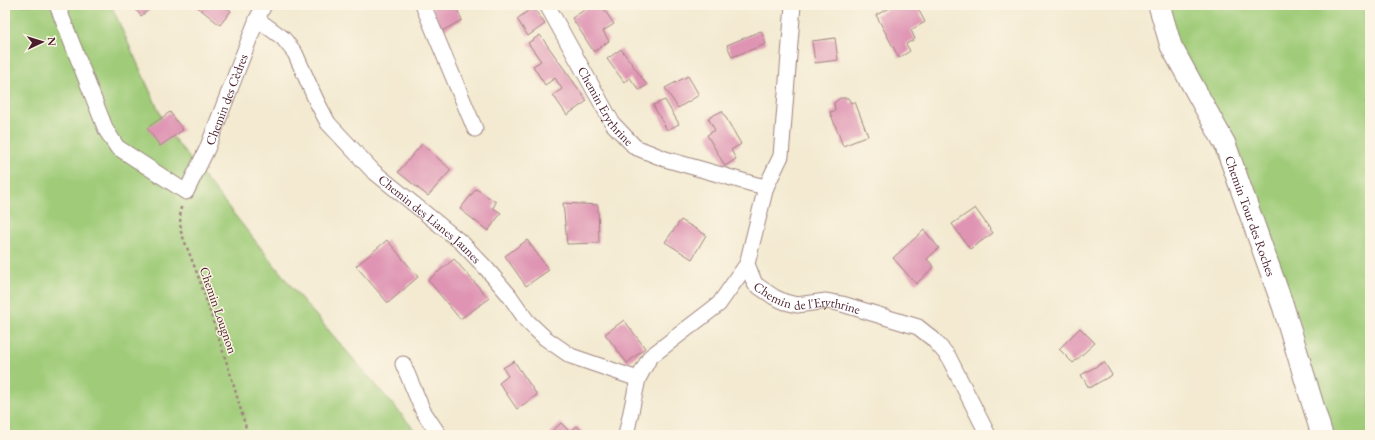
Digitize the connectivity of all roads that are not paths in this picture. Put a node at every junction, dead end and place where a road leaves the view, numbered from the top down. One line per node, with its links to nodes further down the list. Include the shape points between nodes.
1 (57, 5): 7 (street, Chemin des Cèdres, via 106,130 117,147 186,192 207,149)
2 (264, 5): 7 (street, Chemin des Cèdres)
3 (423, 5): 8 (street)
4 (547, 5): 9 (street, Chemin Erythrine, via 613,124 635,147 665,159)
5 (794, 5): 9 (street, Chemin de l'Erythrine, via 781,156)
6 (1159, 5): 16 (street, Chemin Tour des Roches, via 1171,46 1225,144 1283,306)
7 (257, 18): 12 (street, Chemin des Lianes Jaunes, via 283,38 295,53 328,123 373,171 462,243 540,334 571,356)
8 (475, 129)
9 (766, 186): 10 (street, Chemin de l'Erythrine)
10 (747, 264): 12 (street, via 719,304 650,357); 15 (street, Chemin de l'Erythrine, via 755,284 785,302 797,305 826,302 842,304 918,327 948,356)
11 (403, 364): 13 (street, via 424,411)
12 (638, 379): 14 (street)
13 (439, 435)
14 (626, 435)
15 (988, 435)
16 (1322, 435)

